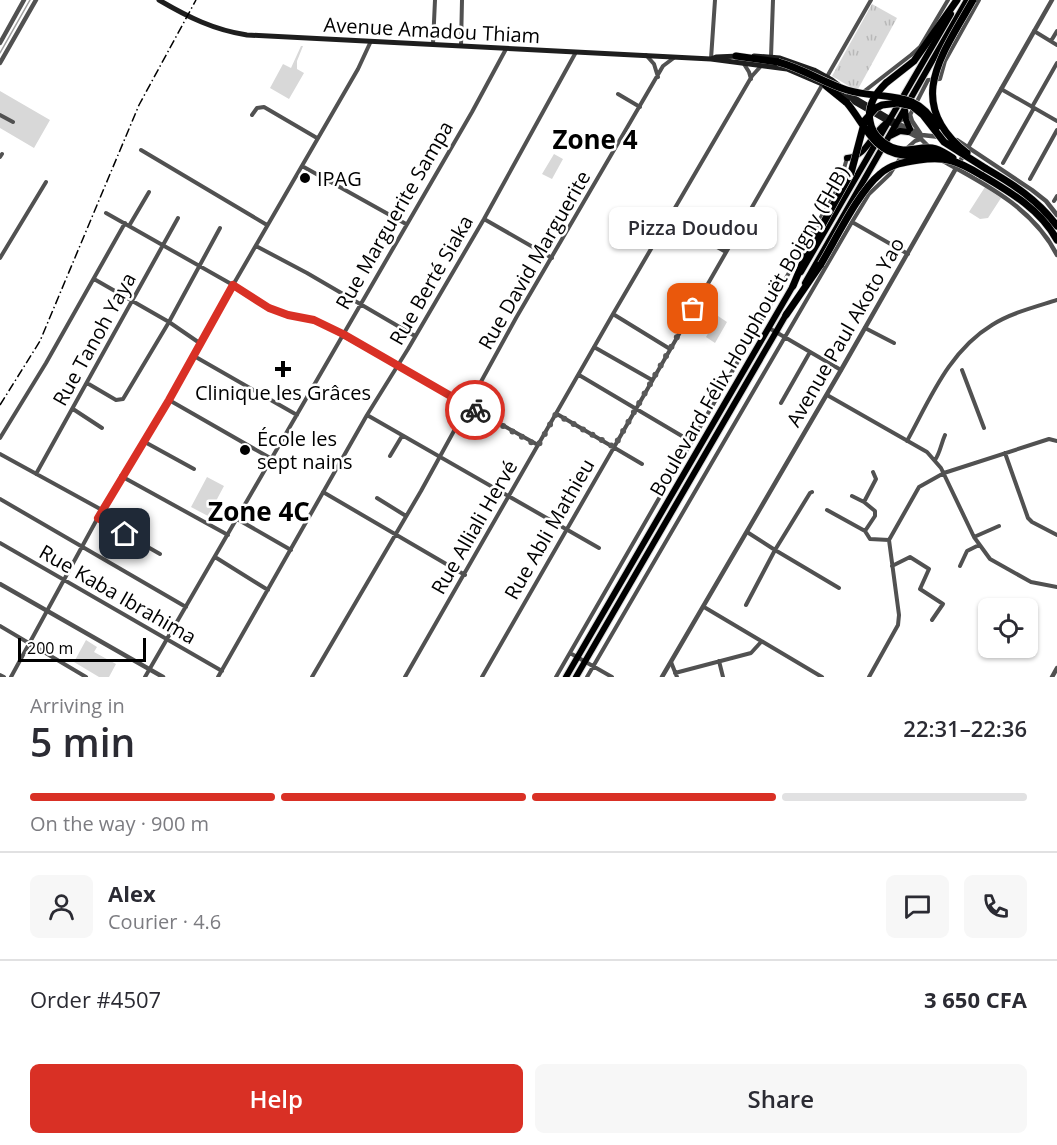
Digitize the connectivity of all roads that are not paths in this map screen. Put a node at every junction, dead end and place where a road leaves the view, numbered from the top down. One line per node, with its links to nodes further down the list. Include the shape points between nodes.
1 (24, 0): 19 (street)
2 (36, 0): 19 (street)
3 (159, 0): 17 (main road, Avenue Amadou Thiam, via 226,32)
4 (435, 0): 20 (street)
5 (462, 0): 22 (street)
6 (715, 0): 28 (street)
7 (773, 0): 27 (street)
8 (871, 0): 34 (street, Rue Abli Mathieu)
9 (948, 0): 39 (street, via 920,46 861,94)
10 (958, 0): 45 (highway, Boulevard Félix Houphouët Boigny (FHB)); 57 (highway, bridge, via 914,61 877,92 870,111 870,124 891,147)
11 (967, 0): 42 (highway, Boulevard Félix Houphouët Boigny (FHB))
12 (973, 0): 64 (highway, bridge, via 936,68 933,96 936,116 946,134)
13 (980, 0): 42 (street, via 945,61 940,79 928,80)
14 (1052, 0): 15 (street, Avenue Paul Akoto Yao)
15 (1034, 31): 18 (street); 37 (street, Avenue Paul Akoto Yao)
16 (1057, 31): 18 (street)
17 (371, 41): 20 (main road, Avenue Amadou Thiam); 53 (street)
18 (1051, 41): 21 (street)
19 (5, 42): 30 (street)
20 (433, 44): 22 (main road, Avenue Amadou Thiam)
21 (1057, 45)
22 (461, 46): 23 (main road, Avenue Amadou Thiam)
23 (506, 49): 24 (main road, Avenue Amadou Thiam); 78 (street, Rue Marguerite Sampa)
24 (576, 52): 25 (main road, Avenue Amadou Thiam); 74 (street, Rue Berté Siaka)
25 (646, 55): 26 (main road, Avenue Amadou Thiam); 33 (street)
26 (675, 57): 28 (main road, Avenue Amadou Thiam); 33 (street, Rue David Marguerite, via 663,66)
27 (771, 57): 29 (main road, Avenue Amadou Thiam); 34 (main road, Avenue Amadou Thiam)
28 (711, 59): 29 (main road, Avenue Amadou Thiam)
29 (738, 59): 32 (main road, Avenue Amadou Thiam); 35 (street); 57 (highway, bridge, via 778,62 805,70 845,90 911,100 926,110)
30 (0, 63)
31 (1057, 63): 41 (street)
32 (765, 65): 35 (street, Rue Alliali Hervé); 36 (main road, Avenue Amadou Thiam, via 788,69)
33 (658, 77): 40 (street, Rue David Marguerite)
34 (827, 77): 36 (street, Rue Abli Mathieu); 39 (main road, Avenue Amadou Thiam)
35 (751, 80): 75 (street, Rue Alliali Hervé)
36 (824, 85): 39 (main road, Avenue Amadou Thiam); 57 (highway, bridge, via 847,103 873,141 884,149 905,156); 85 (street, Rue Abli Mathieu)
37 (1001, 89): 41 (street); 55 (street, Avenue Paul Akoto Yao)
38 (618, 94): 40 (street)
39 (857, 102): 45 (main road, Avenue Amadou Thiam)
40 (640, 107): 89 (street, Rue David Marguerite)
41 (1033, 107): 46 (street); 60 (street)
42 (907, 114): 48 (highway, Boulevard Félix Houphouët Boigny (FHB)); 49 (highway); 52 (street)
43 (0, 115): 47 (street)
44 (252, 115): 53 (street, via 257,108 264,107)
45 (889, 120): 48 (main road, Avenue Amadou Thiam); 59 (highway, via 860,154); 93 (highway, Boulevard Félix Houphouët Boigny (FHB))
46 (1057, 121)
47 (13, 122)
48 (897, 124): 49 (street); 51 (highway, Boulevard Félix Houphouët Boigny (FHB))
49 (909, 130): 51 (highway); 52 (street)
50 (1057, 130): 66 (street)
51 (890, 136): 98 (highway, Boulevard Félix Houphouët Boigny (FHB))
52 (921, 137): 54 (street); 61 (street, via 938,159); 76 (street, via 904,151)
53 (318, 139): 62 (street)
54 (959, 141): 55 (street); 61 (street, via 957,157)
55 (969, 148): 58 (street); 63 (street, Avenue Paul Akoto Yao)
56 (141, 150): 79 (street)
57 (950, 152): 64 (highway, bridge); 93 (highway, bridge, via 912,106 894,102 876,108 862,126 851,173 808,250)
58 (980, 157): 65 (street, via 971,162); 72 (street, via 1032,190)
59 (847, 158): 135 (street, via 839,186)
60 (1003, 163)
61 (949, 164): 63 (street)
62 (302, 166): 78 (street); 79 (street)
63 (956, 170): 65 (street); 86 (street, Avenue Paul Akoto Yao)
64 (983, 171): 80 (highway, via 1020,189); 82 (highway, via 1030,207); 98 (highway, bridge, via 945,159 915,160 887,169 867,188)
65 (971, 178): 87 (street, via 1027,214)
66 (1030, 179)
67 (46, 182): 88 (street)
68 (149, 192): 77 (street)
69 (1057, 196): 70 (street)
70 (1054, 201)
71 (106, 213): 77 (street)
72 (1057, 215)
73 (178, 218): 83 (street, Rue Tanoh Yaya)
74 (484, 219): 89 (street); 104 (street, Rue Berté Siaka)
75 (669, 220): 85 (street); 97 (street, Rue Alliali Hervé)
76 (852, 222): 86 (street); 105 (street)
77 (127, 224): 83 (street); 91 (street)
78 (406, 224): 96 (street, Rue Marguerite Sampa)
79 (267, 225): 84 (street)
80 (1057, 226)
81 (220, 228): 90 (street)
82 (1057, 240)
83 (164, 246): 90 (street); 95 (street, Rue Tanoh Yaya)
84 (256, 246): 92 (street); 96 (street)
85 (726, 252): 109 (street, Rue Abli Mathieu)
86 (908, 254): 101 (street, Avenue Paul Akoto Yao)
87 (1057, 255)
88 (0, 258)
89 (552, 258): 121 (street, Rue David Marguerite)
90 (200, 265): 92 (street); 99 (street)
91 (94, 279): 95 (street); 131 (street)
92 (233, 285): 103 (street, via 269,308 314,320); 106 (street)
93 (793, 286): 100 (highway, Boulevard Félix Houphouët Boigny (FHB))
94 (1057, 300): 133 (street, via 993,324 962,350 946,370)
95 (132, 301): 99 (street); 117 (street, Rue Tanoh Yaya)
96 (361, 303): 103 (street, Rue Marguerite Sampa); 104 (street)
97 (613, 314): 108 (street, Rue Alliali Hervé); 109 (street)
98 (786, 315): 102 (highway, Boulevard Félix Houphouët Boigny (FHB))
99 (169, 322): 106 (street); 117 (street, via 123,399 116,400)
100 (769, 328): 102 (street); 197 (highway, Boulevard Félix Houphouët Boigny (FHB))
101 (865, 328): 107 (street); 113 (street, Avenue Paul Akoto Yao)
102 (776, 332): 105 (street); 199 (highway, Boulevard Félix Houphouët Boigny (FHB))
103 (343, 334): 112 (street); 125 (street, Rue Marguerite Sampa)
104 (416, 336): 112 (street, Rue Berté Siaka)
105 (784, 337): 110 (street); 201 (street)
106 (201, 344): 111 (street)
107 (894, 344)
108 (594, 347): 115 (street, Rue Alliali Hervé); 116 (street)
109 (670, 349): 116 (street, Rue Abli Mathieu)
110 (810, 352): 113 (street); 120 (street)
111 (194, 356): 119 (street); 125 (street)
112 (398, 366): 121 (street); 126 (street, Rue Berté Siaka)
113 (841, 370): 118 (street, Avenue Paul Akoto Yao)
114 (962, 370): 128 (street)
115 (579, 375): 123 (street); 124 (street, Rue Alliali Hervé)
116 (652, 380): 123 (street, Rue Abli Mathieu)
117 (87, 383): 122 (street, Rue Tanoh Yaya)
118 (827, 395): 133 (street); 165 (street, Avenue Paul Akoto Yao)
119 (169, 400): 132 (street); 142 (street)
120 (781, 403)
121 (467, 406): 136 (street); 141 (street, Rue David Marguerite)
122 (73, 409): 127 (street); 148 (street, Rue Tanoh Yaya)
123 (635, 409): 135 (street); 137 (street, Rue Abli Mathieu)
124 (556, 414): 136 (street, Rue Alliali Hervé); 137 (street)
125 (297, 415): 142 (street, Rue Marguerite Sampa)
126 (367, 415): 130 (street); 150 (street, Rue Berté Siaka)
127 (102, 428)
128 (984, 428)
129 (945, 435): 143 (street)
130 (402, 436): 140 (street); 141 (street)
131 (0, 438)
132 (143, 441): 145 (street); 149 (street)
133 (907, 441): 143 (street)
134 (1057, 441): 138 (street, via 1049,439)
135 (692, 442): 196 (street)
136 (538, 446): 152 (street, Rue Alliali Hervé)
137 (614, 447): 144 (street); 163 (street, Rue Abli Mathieu)
138 (1005, 453): 147 (street); 168 (street, via 1028,518)
139 (0, 454): 148 (street)
140 (390, 456)
141 (439, 457): 152 (street); 159 (street, Rue David Marguerite)
142 (272, 459): 161 (street, Rue Marguerite Sampa)
143 (935, 460): 147 (street)
144 (642, 464)
145 (194, 469)
146 (873, 472): 156 (street, via 876,478)
147 (944, 473): 169 (street); 170 (street, via 919,487)
148 (36, 474): 157 (street)
149 (121, 476): 157 (street); 167 (street)
150 (323, 492): 166 (street); 175 (street, Rue Berté Siaka)
151 (813, 492): 176 (street)
152 (509, 495): 163 (street); 181 (street, Rue Alliali Hervé)
153 (852, 496): 156 (street)
154 (377, 498): 159 (street)
155 (0, 499): 173 (street)
156 (864, 502): 164 (street, via 876,513)
157 (102, 510): 160 (street)
158 (827, 510): 164 (street)
159 (406, 516): 166 (street, Rue David Marguerite)
160 (98, 518): 173 (street); 177 (street)
161 (237, 519): 167 (street, Rue Marguerite Sampa); 175 (street)
162 (999, 526): 169 (street)
163 (567, 528): 174 (street); 214 (street, Rue Abli Mathieu)
164 (865, 531): 170 (street, via 870,540)
165 (747, 532): 176 (street); 189 (street, Avenue Paul Akoto Yao)
166 (395, 534): 181 (street); 212 (street, Rue David Marguerite)
167 (228, 535): 178 (street, Rue Marguerite Sampa)
168 (1057, 535)
169 (974, 537): 172 (street)
170 (889, 540): 179 (street)
171 (0, 543): 182 (street, Rue Kaba Ibrahima)
172 (979, 545): 180 (street, via 968,551); 184 (street, via 990,559 1016,575)
173 (81, 548): 182 (street); 188 (street)
174 (599, 548)
175 (291, 550): 186 (street, Rue Berté Siaka)
176 (775, 550): 185 (street); 187 (street)
177 (160, 554)
178 (214, 557): 186 (street); 188 (street, Rue Marguerite Sampa)
179 (892, 566): 191 (street, via 910,557 929,569 920,589 943,604); 224 (street, via 900,615 898,625)
180 (960, 566)
181 (465, 575): 213 (street, Rue Alliali Hervé)
182 (63, 581): 190 (street); 193 (street, Rue Kaba Ibrahima)
183 (0, 584): 190 (street)
184 (1057, 587)
185 (839, 588)
186 (268, 590): 204 (street, Rue Berté Siaka)
187 (746, 605)
188 (186, 607): 193 (street, Rue Marguerite Sampa)
189 (704, 607): 194 (street); 200 (street, Avenue Paul Akoto Yao)
190 (47, 610): 195 (street); 203 (street)
191 (932, 620)
192 (0, 626): 195 (street)
193 (167, 639): 203 (street, Rue Marguerite Sampa); 204 (street, Rue Kaba Ibrahima)
194 (761, 642): 198 (street, via 751,653); 205 (street)
195 (29, 643): 207 (street); 208 (street)
196 (570, 653): 197 (street); 215 (street)
197 (577, 658): 199 (street); 216 (highway, Boulevard Félix Houphouët Boigny (FHB))
198 (719, 661): 206 (street); 221 (street)
199 (585, 662): 201 (street); 217 (highway, Boulevard Félix Houphouët Boigny (FHB))
200 (670, 662): 206 (street); 220 (street, Avenue Paul Akoto Yao)
201 (593, 666): 218 (street); 219 (street)
202 (1057, 668): 225 (street)
203 (150, 669): 209 (street, Rue Marguerite Sampa); 210 (street)
204 (222, 671): 211 (street, Rue Berté Siaka)
205 (813, 673): 222 (street); 223 (street)
206 (676, 675)
207 (11, 677)
208 (87, 677)
209 (146, 677)
210 (163, 677)
211 (218, 677)
212 (312, 677)
213 (405, 677)
214 (482, 677)
215 (556, 677)
216 (566, 677)
217 (576, 677)
218 (587, 677)
219 (612, 677)
220 (662, 677)
221 (723, 677)
222 (809, 677)
223 (822, 677)
224 (868, 677)
225 (1052, 677)

